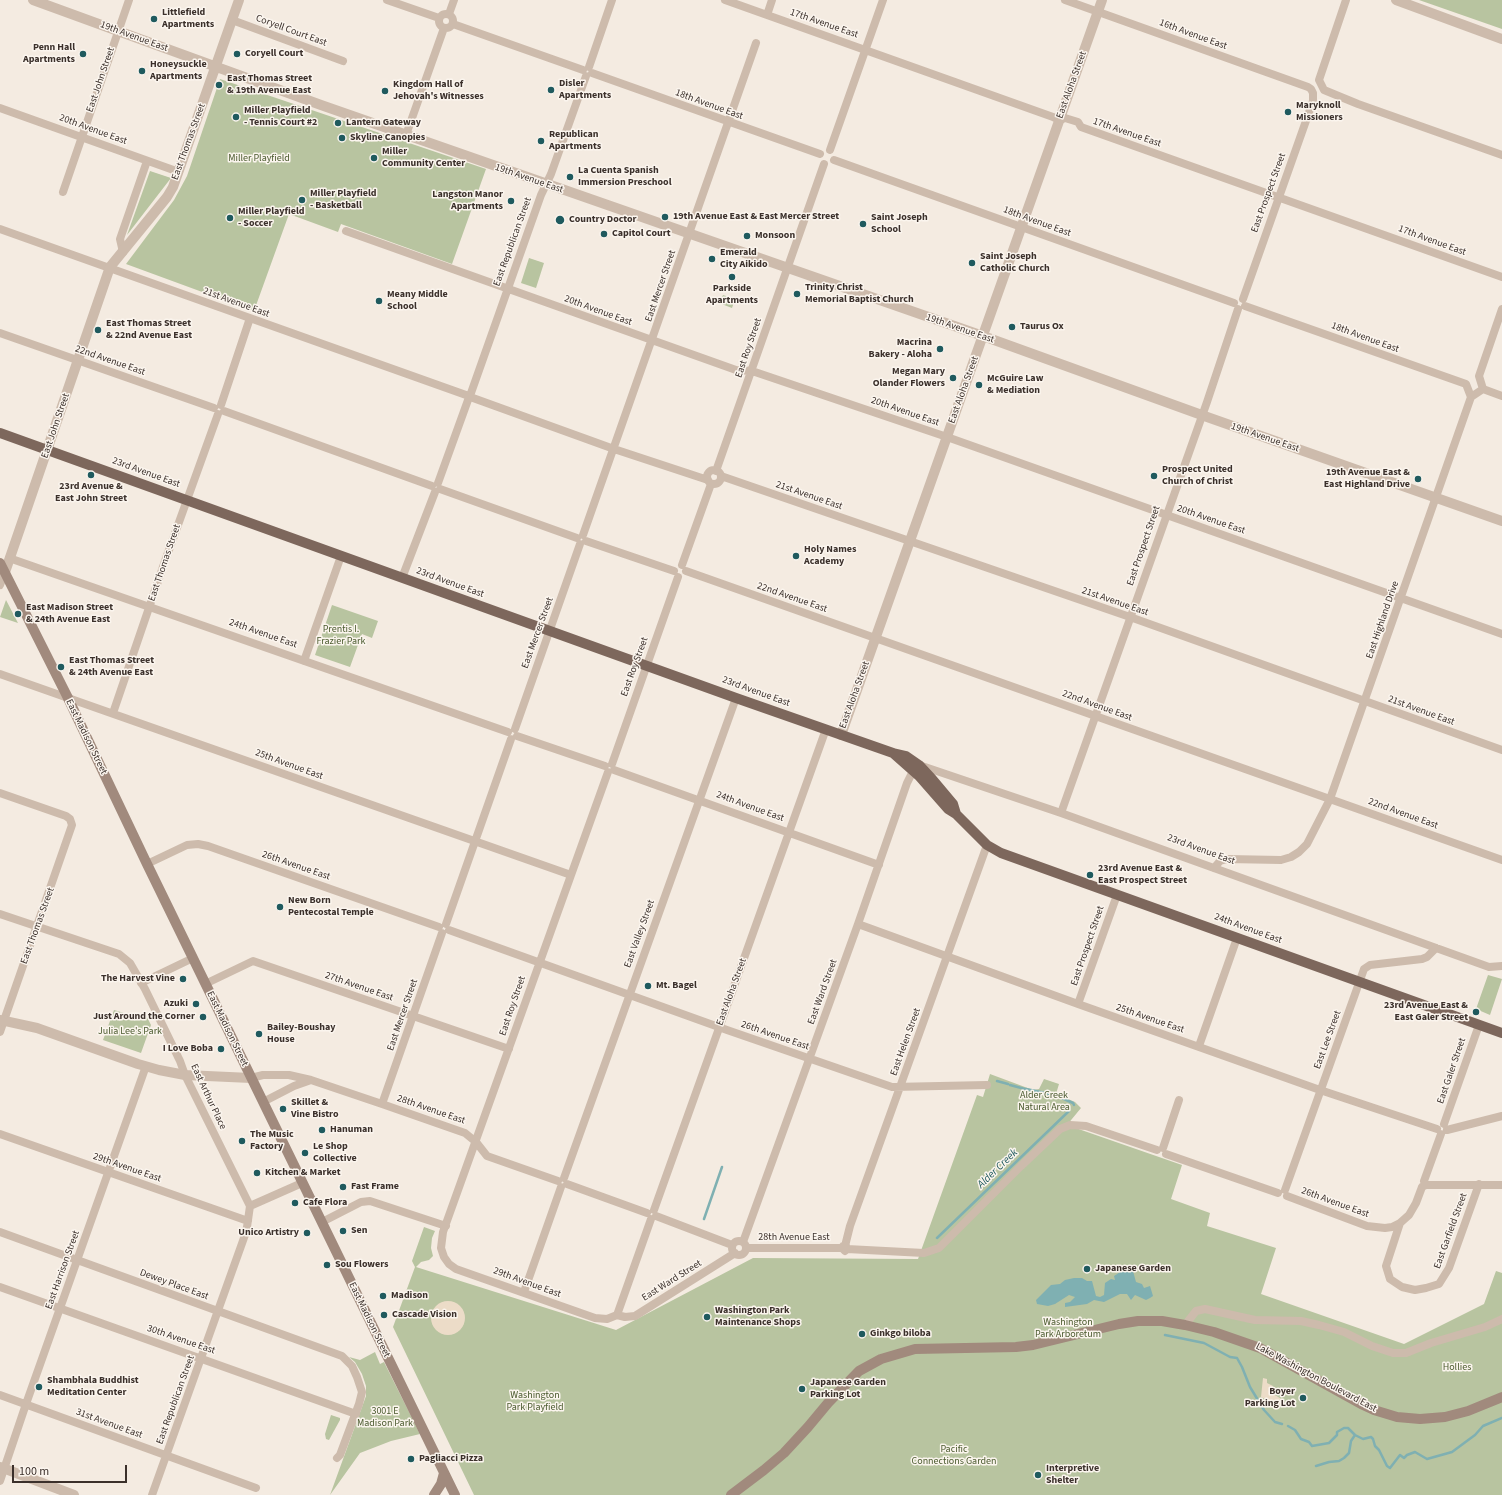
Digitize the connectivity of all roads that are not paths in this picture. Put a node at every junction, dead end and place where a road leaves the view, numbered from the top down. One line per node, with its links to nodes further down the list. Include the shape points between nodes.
1 (128, 0): 21 (street, East John Street)
2 (239, 0): 18 (street, East Thomas Street)
3 (387, 0): 17 (street)
4 (454, 0): 15 (street)
5 (612, 0): 27 (street, East Republican Street)
6 (725, 0): 16 (street, 17th Avenue East)
7 (772, 0): 16 (street)
8 (883, 0): 24 (street)
9 (1065, 0): 14 (street, 16th Avenue East)
10 (1102, 0): 14 (street, East Aloha Street)
11 (1346, 0): 36 (street, via 1319,80 1327,92)
12 (1396, 0): 22 (street)
13 (37, 1): 21 (street, 19th Avenue East)
14 (1098, 12): 28 (street, 16th Avenue East, via 1308,87); 30 (street, East Aloha Street)
15 (449, 14): 17 (street); 19 (street)
16 (767, 15): 24 (street, 17th Avenue East)
17 (439, 18): 20 (street, via 440,26)
18 (232, 20): 25 (street, Coryell Court East); 26 (street, East Thomas Street)
19 (453, 24): 20 (street, via 449,28); 27 (street, 18th Avenue East)
20 (444, 28): 32 (street)
21 (118, 30): 26 (street, 19th Avenue East); 33 (street, East John Street)
22 (1502, 39)
23 (756, 43): 31 (street, East Mercer Street)
24 (865, 49): 30 (street, 17th Avenue East); 34 (street)
25 (343, 61)
26 (215, 66): 32 (street, 19th Avenue East); 40 (street, East Thomas Street)
27 (587, 71): 31 (street, 18th Avenue East); 41 (street, East Republican Street)
28 (1313, 93): 43 (street, East Prospect Street, via 1313,101)
29 (0, 108): 33 (street, 20th Avenue East)
30 (1060, 120): 43 (street, 17th Avenue East, via 1065,118 1078,122 1081,127); 44 (street, East Aloha Street)
31 (728, 122): 35 (street, 18th Avenue East); 47 (street, East Mercer Street)
32 (406, 135): 41 (street, 19th Avenue East)
33 (82, 137): 37 (street, 20th Avenue East); 42 (street, East John Street)
34 (830, 150): 35 (street, via 823,150); 38 (street, via 834,153)
35 (820, 154): 39 (street, via 820,161)
36 (1502, 155)
37 (147, 160): 40 (street, 20th Avenue East); 48 (street, via 120,239)
38 (834, 160): 39 (street); 44 (street, 18th Avenue East)
39 (824, 164): 50 (street, East Roy Street)
40 (179, 172): 48 (street, East Thomas Street, via 167,197)
41 (546, 184): 47 (street, 19th Avenue East); 52 (street, East Republican Street)
42 (63, 192)
43 (1278, 197): 51 (street, 17th Avenue East); 53 (street, East Prospect Street)
44 (1022, 227): 53 (street, 18th Avenue East); 57 (street, East Aloha Street)
45 (0, 228): 49 (street, 21st Avenue East)
46 (346, 231): 52 (street, 20th Avenue East)
47 (689, 235): 50 (street, 19th Avenue East); 58 (street, East Mercer Street)
48 (123, 252): 49 (street, East Thomas Street)
49 (110, 268): 55 (street, 21st Avenue East); 59 (street, East John Street)
50 (787, 269): 57 (street, 19th Avenue East); 60 (street, East Roy Street)
51 (1502, 277)
52 (507, 289): 58 (street, 20th Avenue East); 62 (street, East Republican Street)
53 (1240, 304): 64 (street, 18th Avenue East, via 1466,384); 66 (street, East Prospect Street)
54 (1502, 309): 61 (street, via 1479,376)
55 (250, 318): 62 (street, 21st Avenue East); 65 (street, East Thomas Street)
56 (0, 333): 59 (street, 22nd Avenue East)
57 (983, 336): 66 (street, 19th Avenue East); 68 (street, East Aloha Street)
58 (652, 341): 60 (street, 20th Avenue East, via 736,370); 69 (street, East Mercer Street)
59 (78, 361): 65 (street, 22nd Avenue East); 70 (street, East John Street)
60 (752, 370): 68 (street, 20th Avenue East); 71 (street, East Roy Street)
61 (1483, 389): 63 (street); 64 (street)
62 (470, 396): 69 (street, 21st Avenue East); 73 (street, East Republican Street)
63 (1502, 396)
64 (1471, 397): 74 (street, East Highland Drive)
65 (219, 409): 73 (street, 22nd Avenue East); 75 (street, East Thomas Street)
66 (1202, 416): 74 (street, 19th Avenue East); 76 (street, East Prospect Street)
67 (0, 433): 70 (main road, 23rd Avenue East)
68 (947, 437): 76 (street, 20th Avenue East); 79 (street, East Aloha Street)
69 (614, 449): 72 (street, 21st Avenue East); 78 (street, East Mercer Street)
70 (47, 450): 75 (main road, 23rd Avenue East); 81 (street, East John Street)
71 (719, 473): 72 (street, via 710,474); 79 (street, 21st Avenue East)
72 (710, 482): 82 (street)
73 (436, 487): 78 (street, 22nd Avenue East); 84 (street, East Republican Street)
74 (1436, 498): 77 (street, 19th Avenue East); 86 (street, East Highland Drive)
75 (187, 501): 80 (main road, 23rd Avenue East); 87 (street, East Thomas Street)
76 (1166, 515): 86 (street, 20th Avenue East); 88 (street, East Prospect Street)
77 (1502, 521)
78 (582, 539): 83 (street, 22nd Avenue East); 89 (street, East Mercer Street)
79 (910, 541): 88 (street, 21st Avenue East); 91 (street, East Aloha Street)
80 (341, 556): 84 (main road, 23rd Avenue East); 92 (street)
81 (5, 565): 85 (street, East John Street); 87 (street, 24th Avenue East); 95 (main road, East Madison Street)
82 (684, 568): 83 (street, via 684,576); 91 (street, 22nd Avenue East)
83 (676, 574): 93 (street, East Roy Street)
84 (402, 578): 89 (main road, 23rd Avenue East)
85 (0, 585)
86 (1402, 598): 90 (street, 20th Avenue East); 97 (street, East Highland Drive)
87 (149, 607): 92 (street, 24th Avenue East); 98 (street, East Thomas Street)
88 (1130, 617): 97 (street, 21st Avenue East); 99 (street, East Prospect Street)
89 (550, 631): 93 (main road, 23rd Avenue East); 101 (street, East Mercer Street)
90 (1502, 634)
91 (876, 638): 99 (street, 22nd Avenue East); 102 (street, East Aloha Street)
92 (304, 661): 101 (street, 24th Avenue East)
93 (646, 665): 96 (main road, 23rd Avenue East); 104 (street, East Roy Street)
94 (0, 674): 95 (street, 25th Avenue East)
95 (66, 696): 98 (street, 25th Avenue East); 114 (main road, East Madison Street)
96 (736, 698): 100 (main road, 23rd Avenue East); 108 (street, East Valley Street)
97 (1365, 701): 103 (street, 21st Avenue East); 107 (street, East Highland Drive)
98 (113, 713): 111 (street, 25th Avenue East)
99 (1095, 716): 107 (street, 22nd Avenue East); 109 (street, East Prospect Street)
100 (826, 730): 102 (main road, 23rd Avenue East); 110 (street, East Aloha Street)
101 (513, 734): 104 (street, 24th Avenue East); 111 (street, East Mercer Street)
102 (841, 735): 105 (main road, 23rd Avenue East, via 893,753)
103 (1502, 750)
104 (610, 768): 108 (street, 24th Avenue East); 117 (street, East Roy Street)
105 (916, 768): 109 (street, 23rd Avenue East); 112 (main road, 24th Avenue East, via 948,809); 115 (street, East Ward Street)
106 (0, 793): 121 (street, East Thomas Street, via 66,816 72,822 72,830)
107 (1330, 799): 113 (street, 22nd Avenue East); 116 (street, East Highland Drive, via 1307,844 1291,857 1269,861 1227,859 1220,861)
108 (699, 801): 110 (street, 24th Avenue East); 132 (street, East Valley Street)
109 (1061, 813): 116 (street, 23rd Avenue East)
110 (789, 833): 115 (street, 24th Avenue East); 137 (street, East Aloha Street)
111 (475, 842): 117 (street, 25th Avenue East); 122 (street, East Mercer Street)
112 (987, 845): 118 (main road, 24th Avenue East, via 1014,858); 125 (street, East Helen Street)
113 (1502, 860)
114 (147, 864): 122 (street, 26th Avenue East, via 186,845 208,846); 126 (main road, East Madison Street)
115 (879, 865): 120 (street, East Ward Street)
116 (1214, 868): 124 (street, 23rd Avenue East)
117 (571, 875): 127 (street, East Roy Street)
118 (1116, 895): 123 (main road, 24th Avenue East); 133 (street, East Prospect Street)
119 (0, 914): 121 (street)
120 (858, 924): 125 (street, 25th Avenue East); 142 (street, East Ward Street)
121 (38, 926): 130 (street, via 121,955 130,963); 135 (street, East Thomas Street)
122 (444, 929): 127 (street, 26th Avenue East); 134 (street, East Mercer Street)
123 (1237, 938): 129 (main road, 24th Avenue East); 140 (street)
124 (1436, 948): 128 (street, 23rd Avenue East, via 1488,967); 129 (street, East Lee Street, via 1422,959 1370,965 1364,969)
125 (947, 956): 133 (street, 25th Avenue East); 148 (street, East Helen Street)
126 (193, 958): 130 (street); 131 (main road, East Madison Street)
127 (539, 963): 132 (street, 26th Avenue East); 141 (street, East Roy Street)
128 (1502, 966)
129 (1359, 982): 136 (main road, 24th Avenue East); 149 (street, East Lee Street)
130 (141, 983): 144 (street, East Arthur Place)
131 (205, 984): 134 (street, 27th Avenue East, via 253,961); 145 (main road, East Madison Street)
132 (629, 994): 137 (street, 26th Avenue East); 160 (street, East Valley Street)
133 (1078, 1004): 140 (street, 25th Avenue East)
134 (413, 1016): 141 (street, 27th Avenue East); 152 (street, East Mercer Street)
135 (2, 1020): 139 (street, East Thomas Street); 143 (street, via 37,1028)
136 (1479, 1025): 138 (main road, 24th Avenue East); 154 (street, East Galer Street)
137 (719, 1028): 142 (street, 26th Avenue East); 166 (street, East Aloha Street)
138 (1500, 1030)
139 (0, 1032)
140 (1199, 1046): 149 (street, 25th Avenue East)
141 (509, 1049): 156 (street, East Roy Street)
142 (809, 1058): 148 (street, 26th Avenue East, via 892,1087); 173 (street, East Ward Street)
143 (146, 1066): 144 (street); 158 (street, East Harrison Street)
144 (185, 1075): 145 (street); 165 (street, East Arthur Place)
145 (251, 1078): 146 (street, 28th Avenue East, via 285,1075); 151 (main road, East Madison Street)
146 (310, 1080): 151 (street); 152 (street, 28th Avenue East)
147 (987, 1084): 148 (street, 26th Avenue East)
148 (900, 1087): 175 (street, East Helen Street, via 850,1226)
149 (1320, 1090): 154 (street, 25th Avenue East); 164 (street, East Lee Street)
150 (1179, 1100): 157 (street)
151 (263, 1102): 159 (main road, East Madison Street)
152 (382, 1104): 156 (street, 28th Avenue East, via 465,1133)
153 (1502, 1116): 154 (street)
154 (1442, 1129): 161 (street, East Galer Street)
155 (0, 1134): 158 (street, 29th Avenue East)
156 (476, 1142): 160 (street, 28th Avenue East, via 487,1156); 170 (street, East Roy Street)
157 (1162, 1151): 164 (street, 26th Avenue East); 176 (street, 26th Avenue East, via 1086,1126 1070,1125 1060,1129 948,1240)
158 (108, 1172): 167 (street, 29th Avenue East); 178 (street, East Harrison Street)
159 (302, 1183): 165 (street); 168 (main road, East Madison Street)
160 (562, 1183): 166 (street, 28th Avenue East); 181 (street, East Valley Street)
161 (1424, 1184): 162 (street); 169 (street, East Galer Street, via 1410,1215)
162 (1479, 1184): 163 (street); 179 (street, East Garfield Street, via 1453,1260 1438,1284 1415,1290 1402,1287)
163 (1502, 1185)
164 (1283, 1193): 169 (street, 26th Avenue East, via 1367,1226 1385,1228)
165 (250, 1206): 167 (street)
166 (652, 1215): 172 (street, 28th Avenue East); 184 (street, East Aloha Street)
167 (248, 1221): 183 (street, East Republican Street)
168 (322, 1222): 170 (street, via 361,1202 370,1201); 195 (main road, East Madison Street)
169 (1400, 1223): 179 (street, East Galer Street, via 1386,1266)
170 (446, 1226): 174 (street, East Roy Street)
171 (0, 1232): 178 (street, Dewey Place East)
172 (732, 1245): 173 (street, via 736,1241); 177 (street)
173 (744, 1245): 175 (street, 28th Avenue East); 177 (street, via 744,1252)
174 (441, 1248): 181 (street, 29th Avenue East, via 444,1257 456,1269)
175 (845, 1248): 176 (street, 28th Avenue East, via 915,1253)
176 (932, 1251)
177 (734, 1254): 184 (street, East Ward Street, via 634,1316)
178 (77, 1260): 182 (street, East Harrison Street); 183 (street, Dewey Place East)
179 (1390, 1279)
180 (0, 1287): 182 (street, 30th Avenue East)
181 (524, 1292): 184 (street, 29th Avenue East, via 595,1318 607,1319)
182 (60, 1308): 187 (street, 30th Avenue East); 190 (street, East Harrison Street)
183 (218, 1311): 187 (street, East Republican Street); 191 (street, Dewey Place East, via 342,1356 352,1366 361,1389)
184 (617, 1315)
185 (1502, 1320): 186 (street, via 1406,1353 1393,1353 1344,1332 1319,1325 1300,1321 1255,1320 1206,1309 1196,1311)
186 (1185, 1325): 189 (main road, Lake Washington Boulevard East, via 1260,1348 1361,1404 1396,1417 1445,1417); 202 (main road, Lake Washington Boulevard East, via 1162,1321 1138,1322 1101,1328 1033,1345 915,1350 881,1359 851,1378 784,1453)
187 (202, 1358): 191 (street, 30th Avenue East); 192 (street, East Republican Street)
188 (0, 1395): 190 (street, 31st Avenue East)
189 (1502, 1397)
190 (26, 1404): 192 (street, 31st Avenue East); 194 (street, East Harrison Street)
191 (356, 1414): 193 (street)
192 (166, 1455): 197 (street, 31st Avenue East); 199 (street, East Republican Street)
193 (337, 1458)
194 (2, 1468): 196 (street, East Harrison Street); 198 (street)
195 (444, 1473): 200 (main road, via 442,1484); 201 (main road, East Madison Street)
196 (0, 1481)
197 (256, 1488)
198 (74, 1495)
199 (152, 1495)
200 (434, 1495)
201 (455, 1495)
202 (731, 1495)

